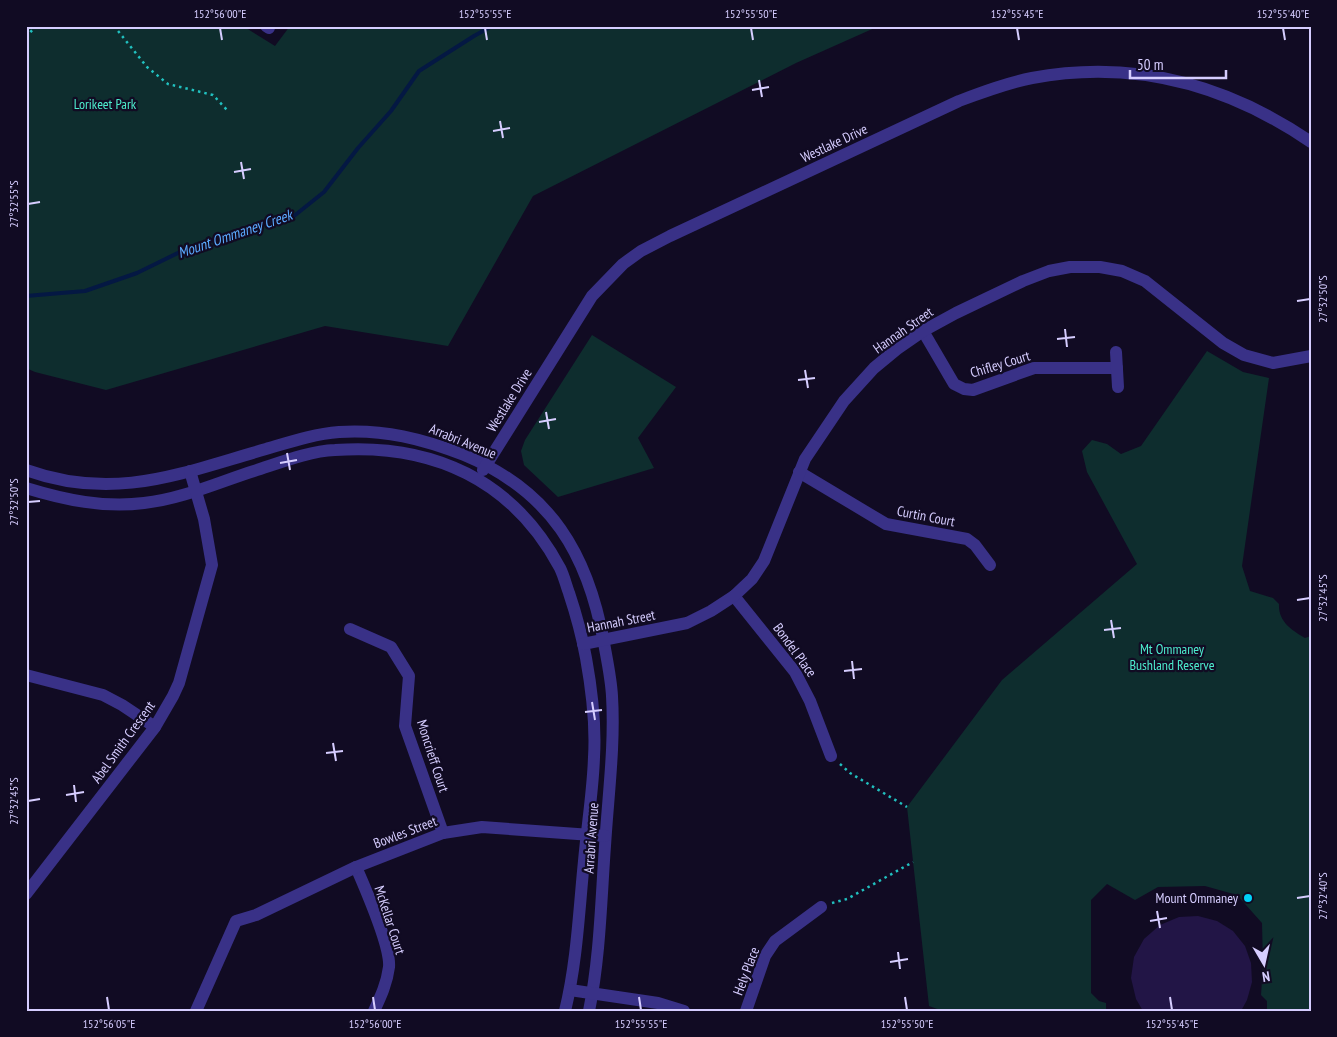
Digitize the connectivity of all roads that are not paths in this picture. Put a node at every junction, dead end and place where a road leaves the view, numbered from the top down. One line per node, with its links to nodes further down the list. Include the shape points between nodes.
1 (1311, 142): 7 (street, Westlake Drive, via 1263,112 1221,94 1196,85 1132,73 1065,73 1031,78 959,101 670,236 623,264 592,296)
2 (922, 331): 4 (street, Hannah Street, via 1049,271 1100,267 1145,281 1223,343 1244,354 1273,362); 5 (street, Chifley Court, via 954,384 964,389 973,390 1034,368); 10 (street, Hannah Street, via 874,368 844,401)
3 (1116, 352): 5 (street)
4 (1311, 356)
5 (1117, 368): 6 (street)
6 (1118, 387)
7 (486, 464): 9 (street, Arrabri Avenue, via 422,440 365,431 318,435); 11 (street, Westlake Drive); 17 (street, Arrabri Avenue, via 521,487 550,516 571,544 591,586)
8 (26, 470): 9 (street, Arrabri Avenue, via 60,481 92,485 144,482)
9 (190, 471): 13 (street, Abel Smith Crescent)
10 (798, 472): 14 (street, Curtin Court, via 886,524 967,539); 15 (street, Hannah Street, via 764,561 752,579)
11 (476, 478): 13 (street, Arrabri Avenue, via 421,455 378,449 332,450 291,459); 18 (street, Arrabri Avenue, via 508,500 538,533 562,570)
12 (26, 488): 13 (street, Arrabri Avenue, via 78,502 123,504 157,501)
13 (196, 490): 20 (street, Abel Smith Crescent, via 212,565 179,683)
14 (990, 565)
15 (734, 596): 17 (street, Hannah Street, via 687,623); 21 (street, Bondel Place, via 795,672)
16 (350, 628): 22 (street, Moncrieff Court, via 391,647 409,676 405,726)
17 (604, 639): 18 (street, Hannah Street); 24 (street, Arrabri Avenue, via 612,694 611,771)
18 (583, 644): 23 (street, Arrabri Avenue, via 594,721 594,757)
19 (26, 675): 20 (street, via 103,695)
20 (155, 727): 26 (street, Abel Smith Crescent)
21 (831, 756)
22 (443, 833): 23 (street, Bowles Street, via 482,827); 25 (street, Bowles Street)
23 (586, 835): 24 (street, Bowles Street); 28 (street, Arrabri Avenue)
24 (605, 836): 29 (street, Arrabri Avenue)
25 (356, 867): 30 (street, Bowles Street, via 256,915 236,921); 31 (street, McKellar Court, via 386,948 389,965)
26 (26, 894)
27 (821, 907): 35 (street, Hely Place, via 775,941 765,956)
28 (570, 990): 29 (street); 32 (street, Arrabri Avenue)
29 (592, 994): 33 (street, Arrabri Avenue); 34 (street, via 658,1003)
30 (196, 1011)
31 (374, 1011)
32 (566, 1011)
33 (589, 1011)
34 (684, 1011)
35 (746, 1011)

